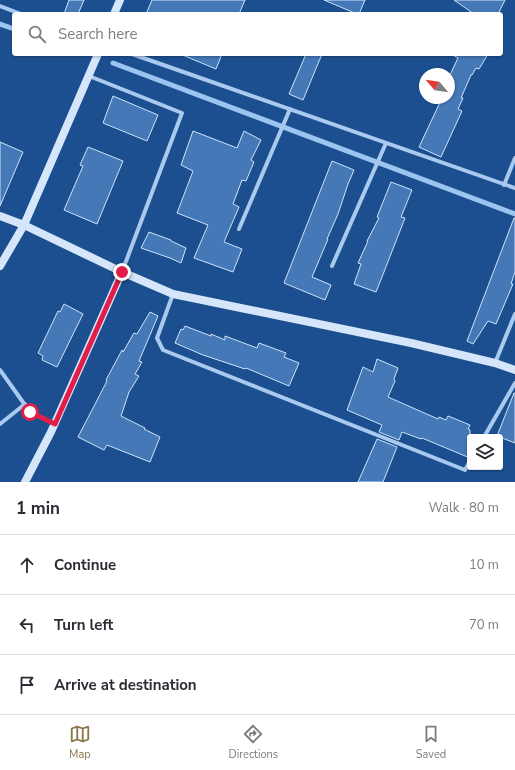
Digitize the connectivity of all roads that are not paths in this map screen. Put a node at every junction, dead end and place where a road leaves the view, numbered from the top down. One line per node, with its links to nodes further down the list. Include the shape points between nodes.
1 (120, 0): 4 (street)
2 (0, 6): 3 (street)
3 (16, 12)
4 (115, 12)
5 (97, 56): 7 (street)
6 (138, 56): 8 (street)
7 (89, 76): 14 (street); 18 (street, via 182,113)
8 (290, 109): 9 (street); 15 (street)
9 (386, 143): 11 (street); 17 (street)
10 (515, 158): 11 (street)
11 (504, 185): 12 (street)
12 (515, 188)
13 (0, 216): 14 (street)
14 (24, 225): 16 (street); 18 (street)
15 (239, 229)
16 (0, 266)
17 (332, 266)
18 (122, 272): 19 (street); 27 (street)
19 (173, 294): 21 (street); 29 (street, via 157,338 162,350 465,470)
20 (515, 314): 21 (street)
21 (495, 363): 23 (street)
22 (0, 370): 25 (street)
23 (515, 370)
24 (515, 383): 28 (street)
25 (25, 404): 26 (street); 27 (street, via 30,412)
26 (0, 424)
27 (55, 424): 30 (street)
28 (486, 434)
29 (467, 466)
30 (25, 482)

